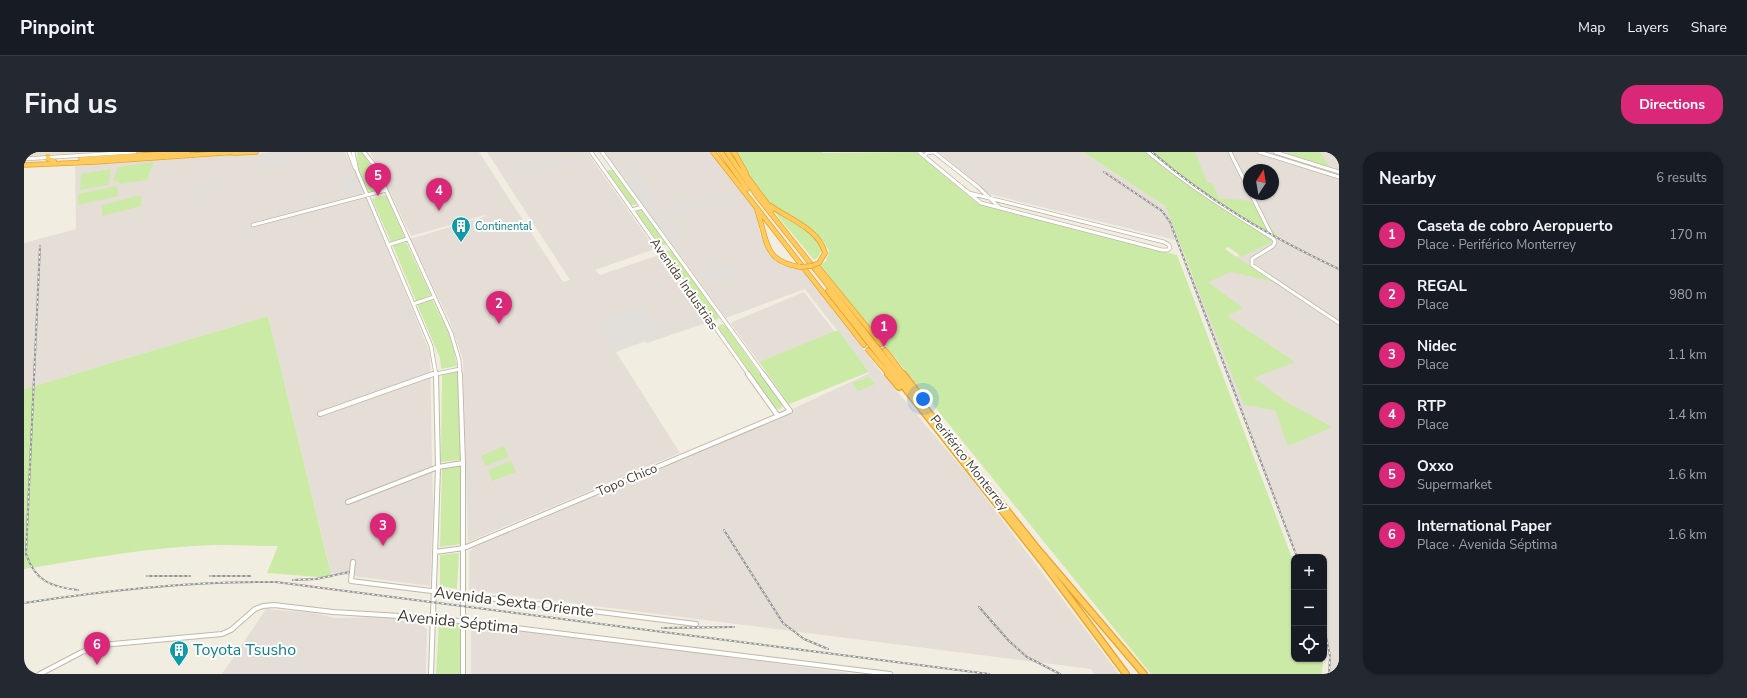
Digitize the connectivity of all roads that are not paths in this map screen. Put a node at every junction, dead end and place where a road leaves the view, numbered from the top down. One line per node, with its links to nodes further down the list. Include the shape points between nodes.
1 (51, 152): 31 (street)
2 (83, 152): 28 (street)
3 (119, 152): 4 (street); 27 (street)
4 (135, 152)
5 (188, 152): 32 (highway)
6 (231, 152): 7 (highway); 8 (highway); 37 (highway, via 94,162)
7 (237, 152)
8 (256, 152)
9 (349, 152): 39 (street)
10 (353, 152): 39 (street)
11 (364, 152): 36 (street)
12 (367, 152): 36 (street)
13 (591, 152): 58 (street, Avenida Industrias)
14 (602, 152): 56 (street, Avenida Industrias)
15 (712, 152): 45 (highway)
16 (717, 152): 45 (highway)
17 (721, 152): 77 (highway, Periférico Monterrey, via 749,191)
18 (727, 152): 77 (highway, Periférico Monterrey, via 757,196)
19 (730, 152): 44 (highway)
20 (734, 152): 44 (highway)
21 (919, 152): 29 (street)
22 (934, 152): 29 (street); 30 (street)
23 (1148, 152): 62 (street, via 1212,201)
24 (1230, 152): 43 (street)
25 (1259, 152): 41 (street)
26 (1275, 152): 38 (street)
27 (99, 154): 28 (street); 32 (highway)
28 (82, 156): 31 (street)
29 (924, 156): 33 (street)
30 (939, 156): 33 (street); 50 (street)
31 (48, 157): 34 (highway); 37 (street)
32 (91, 158): 34 (highway)
33 (928, 159): 47 (street)
34 (54, 161): 35 (highway)
35 (40, 162): 37 (highway); 37 (highway)
36 (372, 162): 46 (street)
37 (24, 163)
38 (1331, 170): 40 (street); 41 (street)
39 (357, 171): 48 (street)
40 (1339, 172)
41 (1331, 174): 42 (street)
42 (1339, 177)
43 (1243, 178)
44 (749, 179): 53 (highway)
45 (741, 187): 54 (highway)
46 (386, 190): 48 (street); 61 (street)
47 (969, 193): 49 (street); 52 (street)
48 (368, 195): 59 (street); 64 (street)
49 (982, 196): 50 (street); 52 (street)
50 (992, 199): 55 (street); 57 (street); 60 (street)
51 (1254, 200): 62 (street)
52 (978, 201): 55 (street)
53 (766, 202): 54 (highway, bridge, via 818,238 826,251 819,262 800,267 780,262 772,254 764,238); 69 (highway)
54 (755, 205): 68 (highway)
55 (986, 205): 57 (street)
56 (642, 207): 58 (street); 74 (street, Avenida Industrias)
57 (1001, 209): 63 (street)
58 (632, 210): 76 (street, Avenida Industrias)
59 (253, 225)
60 (1129, 233): 63 (street); 63 (street, via 1165,242 1170,248 1162,250)
61 (407, 239): 64 (street); 65 (street)
62 (1275, 240): 67 (street, via 1273,246 1252,259 1252,265)
63 (1129, 241)
64 (388, 245): 66 (street)
65 (434, 297): 66 (street); 72 (street, via 455,344)
66 (413, 304): 73 (street, via 431,346)
67 (1339, 323)
68 (864, 344)
69 (881, 344)
70 (868, 350): 77 (highway, via 918,410)
71 (885, 350): 77 (highway, via 922,398)
72 (460, 369): 73 (street); 78 (street)
73 (436, 373): 75 (street); 79 (street)
74 (790, 411): 76 (street, Topo Chico)
75 (320, 414)
76 (778, 416): 81 (street, Topo Chico)
77 (930, 417): 93 (highway, Periférico Monterrey, via 1052,573); 94 (highway, Periférico Monterrey)
78 (463, 463): 79 (street); 81 (street)
79 (438, 467): 80 (street); 82 (street)
80 (348, 502)
81 (464, 548): 82 (street, Topo Chico); 85 (street)
82 (434, 552): 84 (street)
83 (353, 562): 84 (street, Avenida Sexta Oriente, via 351,581)
84 (433, 592): 85 (street, Avenida Sexta Oriente); 86 (street)
85 (462, 595): 87 (street); 88 (street, Avenida Sexta Oriente)
86 (434, 618): 87 (street, Avenida Séptima); 89 (street, Avenida Séptima, via 263,606 248,614 232,630 222,634 102,645 82,652); 90 (street)
87 (462, 622): 91 (street); 92 (street, Avenida Séptima)
88 (696, 624)
89 (40, 674)
90 (431, 674)
91 (463, 674)
92 (890, 674)
93 (1126, 674)
94 (1144, 674)

